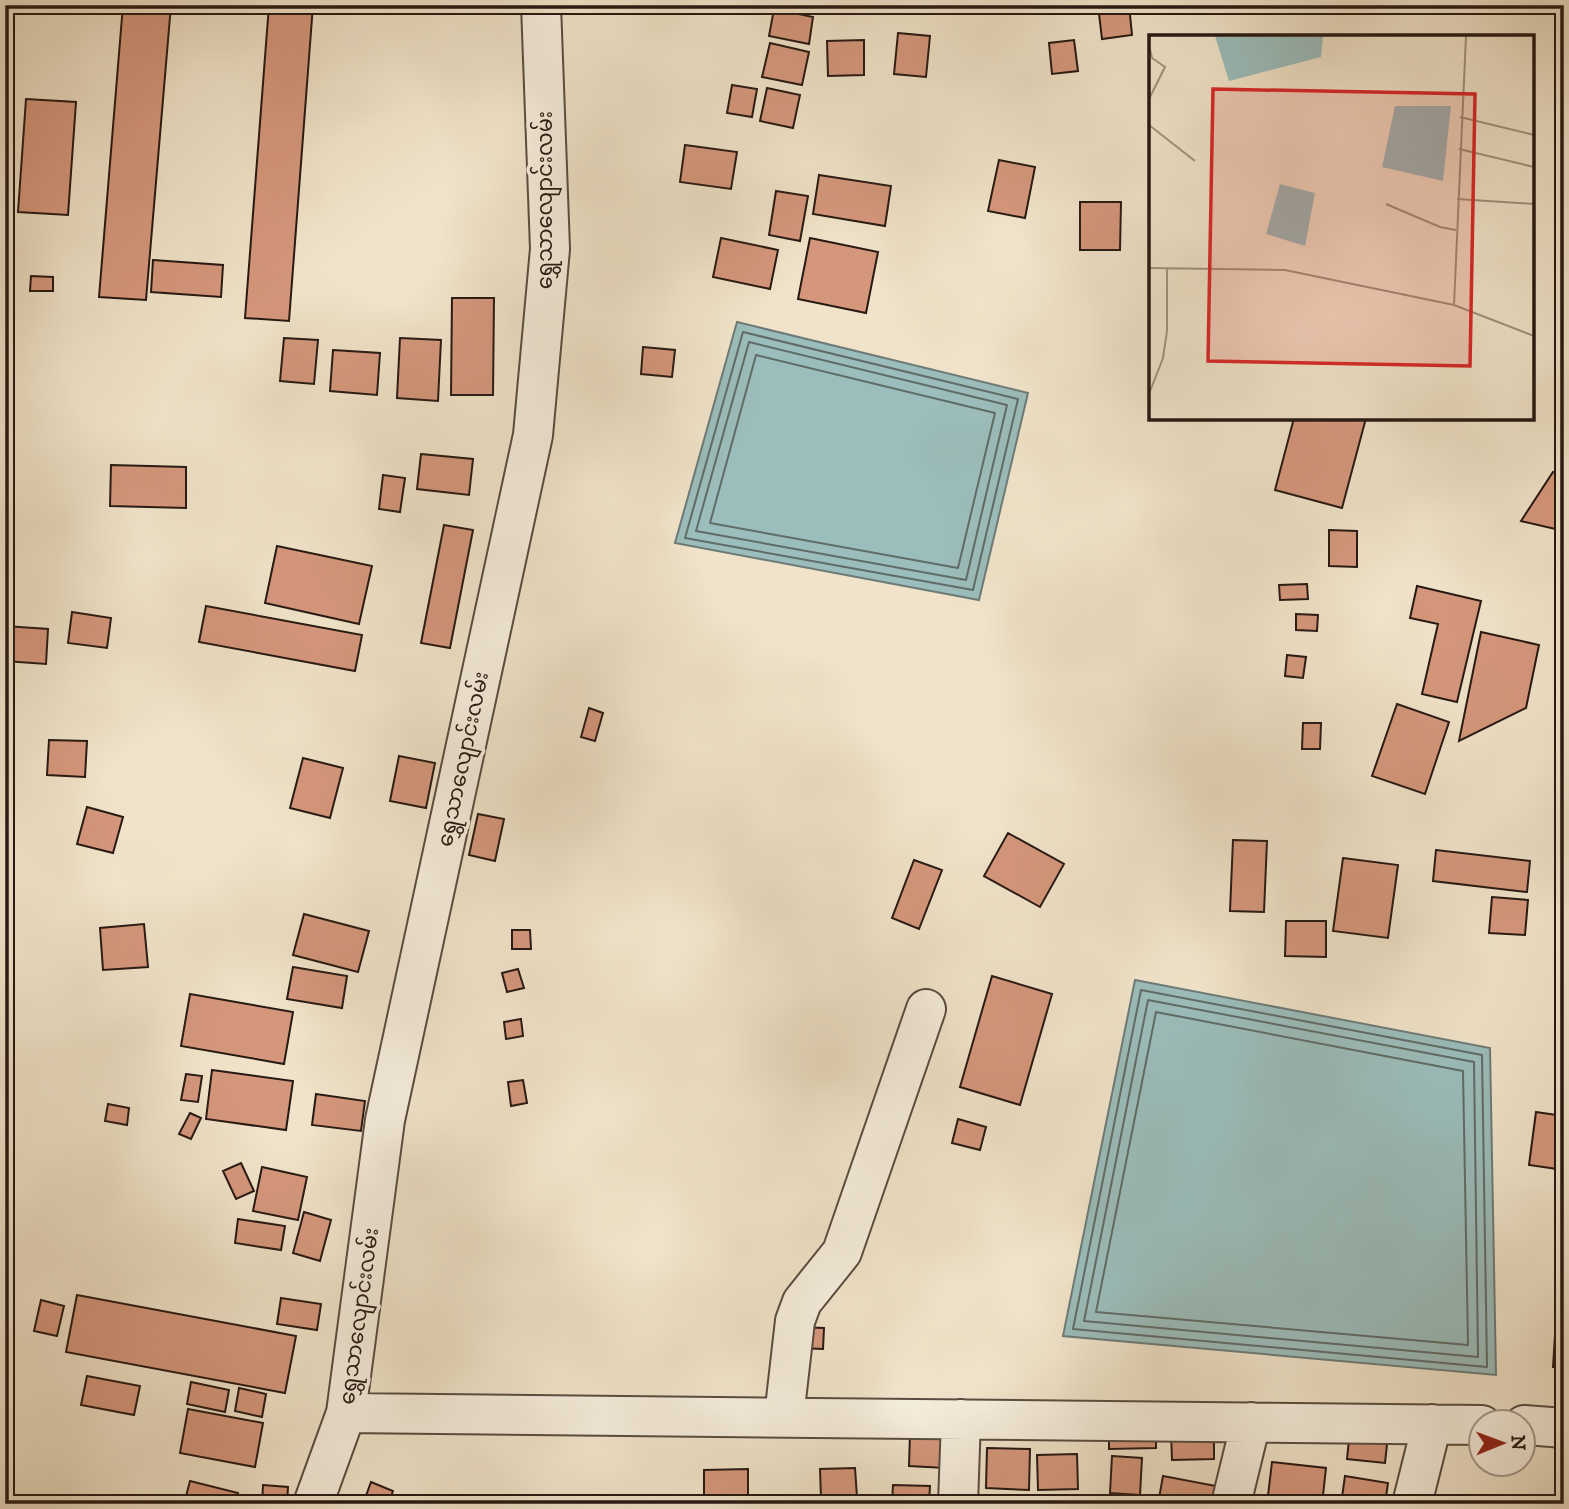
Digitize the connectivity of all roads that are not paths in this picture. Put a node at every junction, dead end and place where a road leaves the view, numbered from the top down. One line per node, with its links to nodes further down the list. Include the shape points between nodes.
1 (541, 5): 3 (street, ရွှေသာလျောင်းလမ်း, via 550,249 533,435 385,1121)
2 (926, 1009): 4 (street, via 842,1252 802,1302 795,1321)
3 (346, 1413): 4 (street); 11 (street, ရွှေသာလျောင်းလမ်း)
4 (784, 1417): 5 (street)
5 (961, 1419): 6 (street); 12 (street)
6 (1251, 1422): 7 (street); 13 (street)
7 (1432, 1424): 8 (street); 14 (street)
8 (1468, 1425)
9 (1538, 1426): 10 (street)
10 (1564, 1428)
11 (313, 1504)
12 (958, 1504)
13 (1231, 1504)
14 (1412, 1504)

